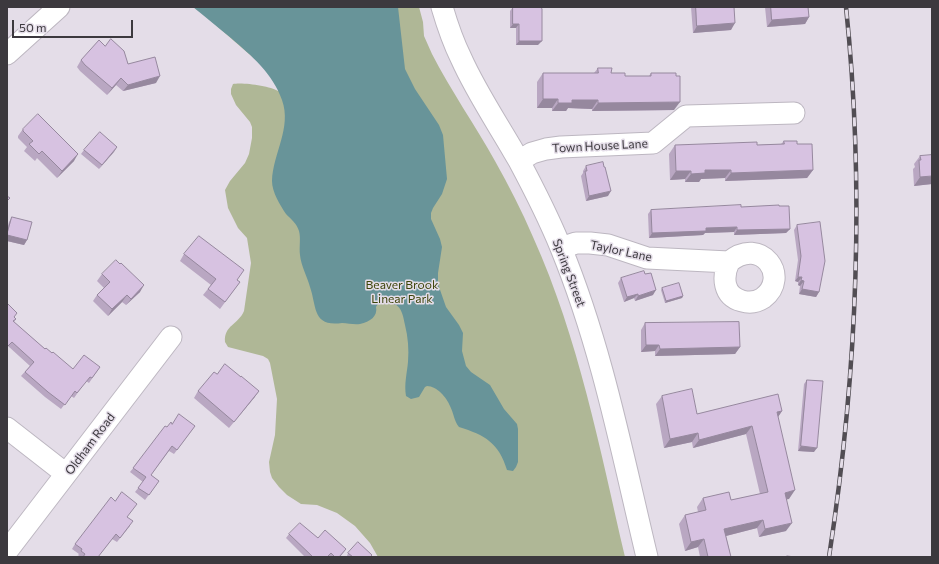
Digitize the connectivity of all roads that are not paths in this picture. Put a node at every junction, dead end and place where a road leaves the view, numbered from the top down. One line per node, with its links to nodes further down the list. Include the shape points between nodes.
1 (59, 7): 3 (street)
2 (442, 7): 5 (street, Spring Street, via 461,58 478,92)
3 (7, 54)
4 (794, 113): 5 (street, Town House Lane, via 686,116 653,143 546,149 532,153)
5 (519, 161): 6 (street, Spring Street)
6 (561, 248): 7 (street, Taylor Lane, via 576,243 590,243 608,245 646,258); 12 (street, Spring Street, via 603,372)
7 (729, 262)
8 (171, 337): 10 (street, Oldham Road)
9 (7, 428): 10 (street)
10 (66, 474): 11 (street, Oldham Road)
11 (7, 551)
12 (647, 557)

